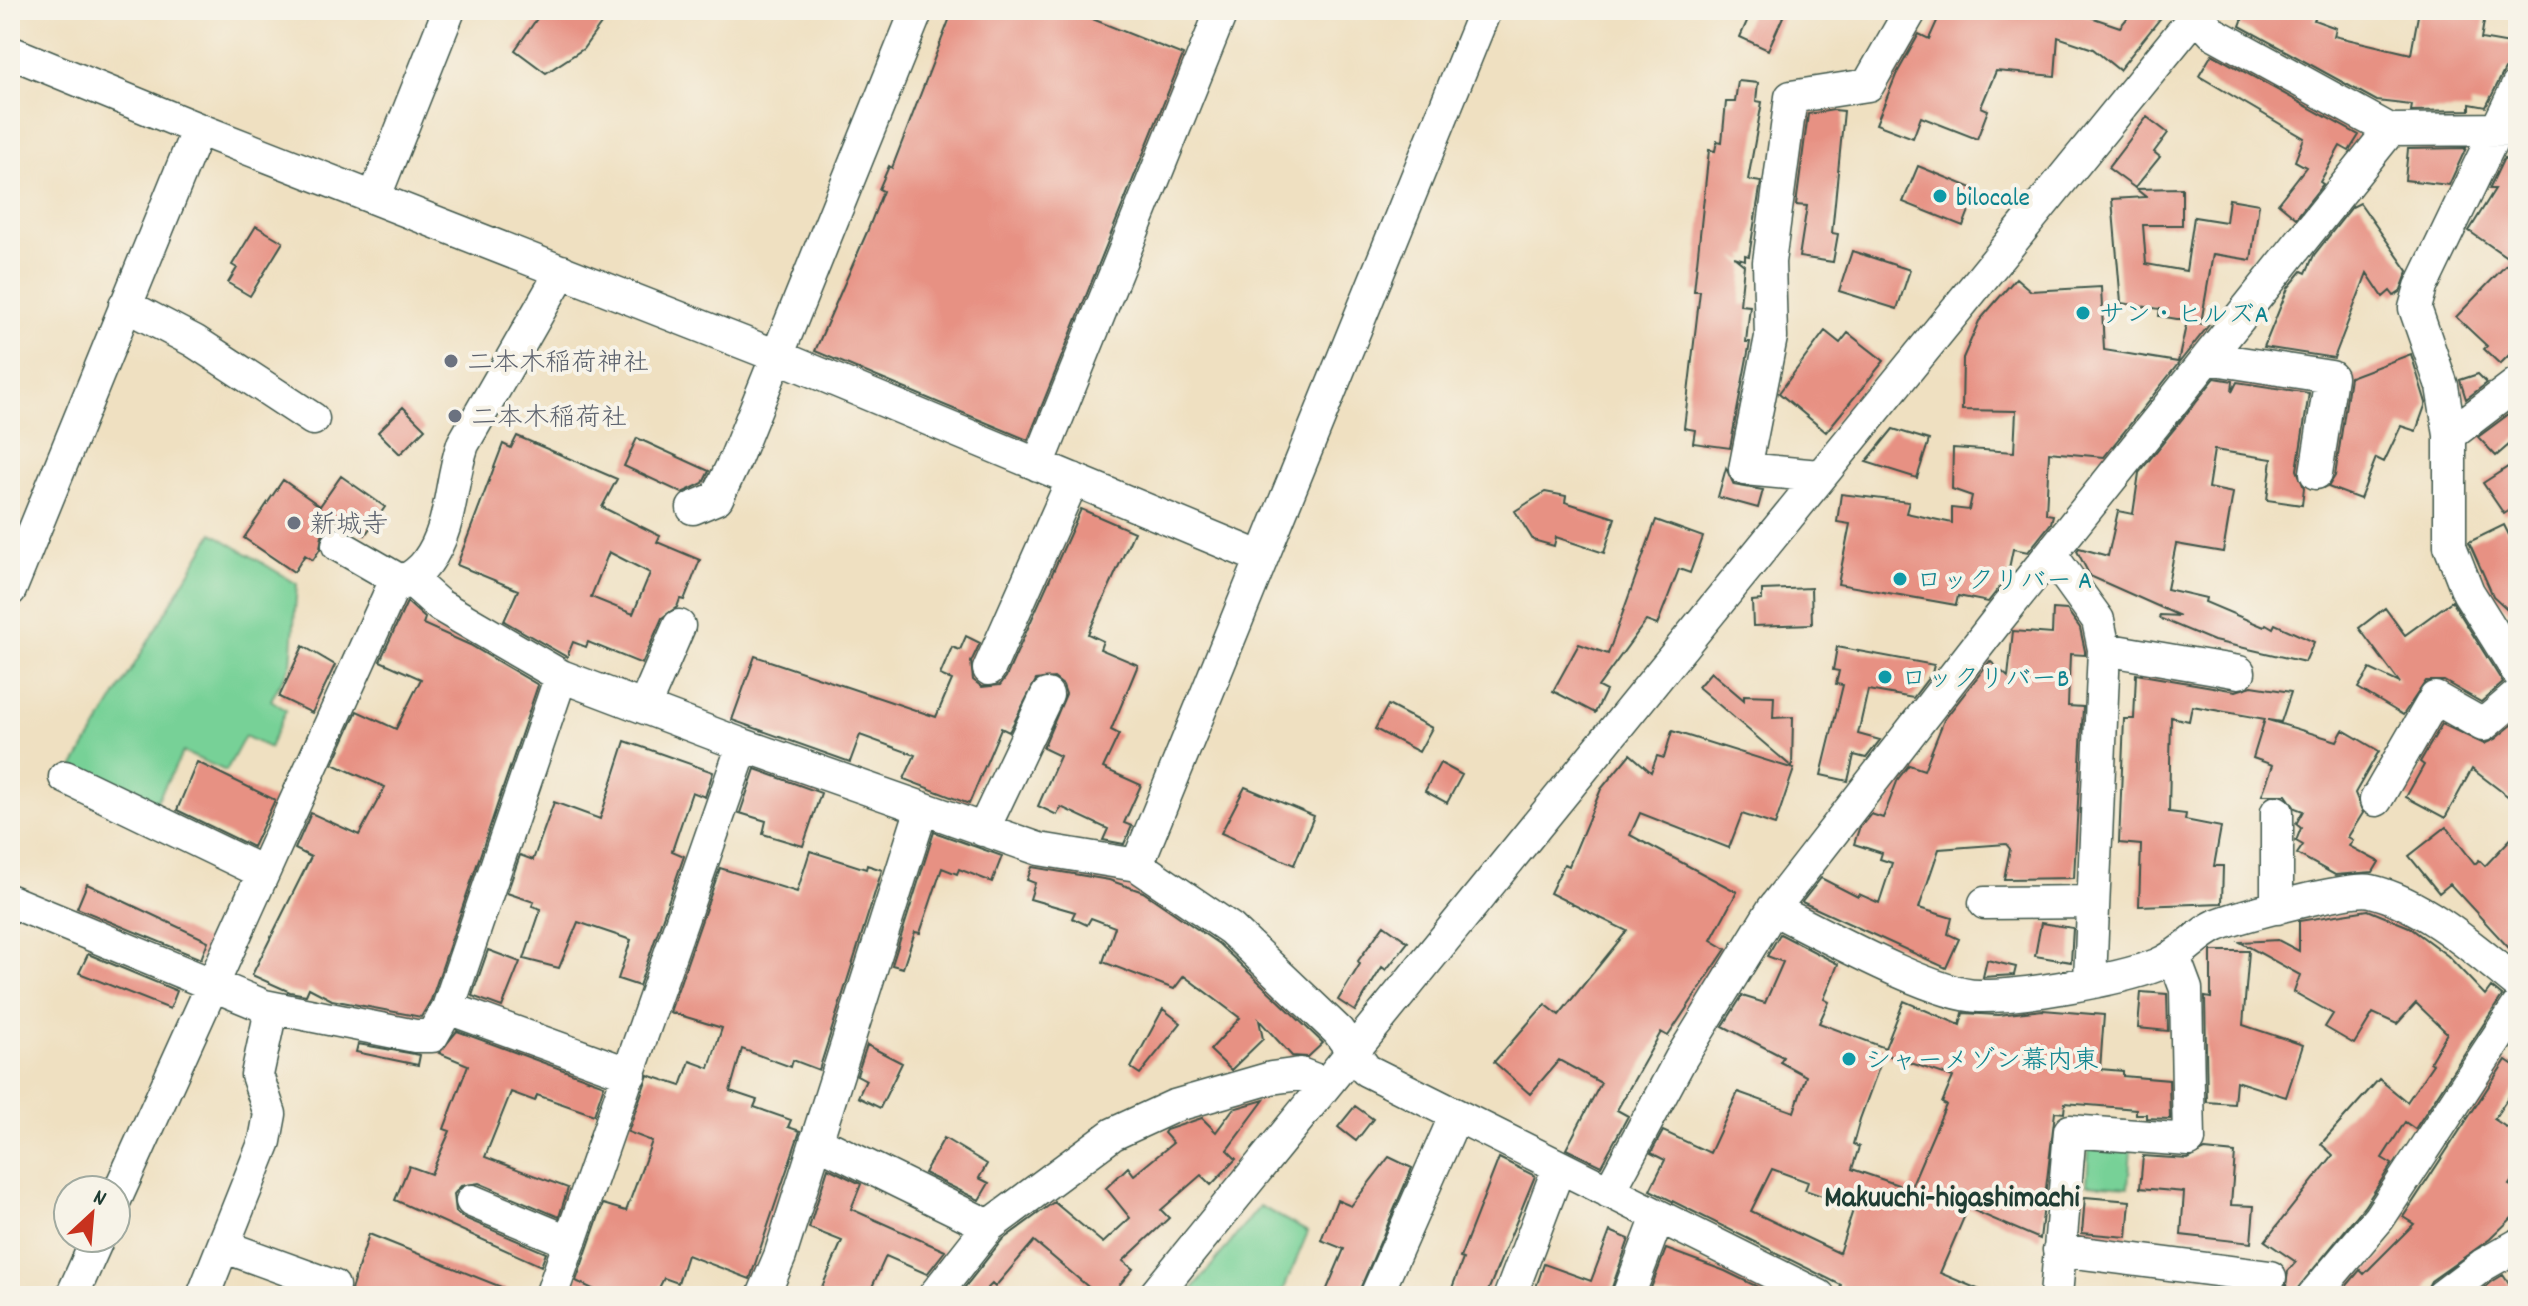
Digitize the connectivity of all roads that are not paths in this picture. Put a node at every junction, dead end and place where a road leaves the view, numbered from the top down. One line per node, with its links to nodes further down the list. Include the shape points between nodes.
1 (449, 10): 12 (street)
2 (917, 10): 15 (street)
3 (1222, 10): 20 (street)
4 (1485, 10): 27 (street)
5 (2196, 12): 10 (street, via 2213,33); 22 (street)
6 (1902, 13): 22 (street, via 1868,85 1791,97 1769,262 1771,337 1745,469)
7 (10, 52): 9 (street)
8 (2518, 85): 11 (street)
9 (198, 129): 12 (street); 14 (street)
10 (2390, 130): 11 (street); 16 (street)
11 (2508, 130): 19 (street, via 2421,287 2415,308 2442,386)
12 (375, 196): 13 (street)
13 (562, 271): 15 (street); 28 (street, via 463,444 452,473 442,539)
14 (125, 305): 18 (street, via 194,341); 29 (street)
15 (777, 356): 20 (street); 24 (street, via 717,498)
16 (2208, 358): 21 (street, via 2331,377); 26 (street)
17 (2518, 383): 19 (street)
18 (313, 419)
19 (2450, 435): 34 (street, via 2450,546 2468,592)
20 (1038, 465): 23 (street)
21 (2316, 473)
22 (1819, 476): 59 (street)
23 (1073, 479): 27 (street); 32 (street)
24 (693, 508)
25 (338, 545): 28 (street)
26 (2051, 555): 31 (street, via 2098,620); 51 (street)
27 (1262, 558): 45 (street)
28 (408, 581): 35 (street, via 439,605); 46 (street, via 390,593)
29 (10, 590)
30 (679, 626): 38 (street)
31 (2104, 649): 33 (street); 48 (street)
32 (989, 669)
33 (2239, 672)
34 (2518, 672)
35 (561, 676): 38 (street); 58 (street)
36 (1047, 695): 44 (street)
37 (2518, 695): 41 (street, via 2483,725 2435,698)
38 (644, 707): 39 (street)
39 (743, 745): 42 (street); 60 (street)
40 (65, 777): 46 (street)
41 (2376, 800)
42 (922, 808): 44 (street); 63 (street)
43 (2277, 812): 50 (street)
44 (983, 830): 45 (street, via 1039,849)
45 (1137, 865): 59 (street, via 1231,929 1338,1031)
46 (262, 872): 54 (street)
47 (10, 901): 54 (street)
48 (2093, 902): 49 (street); 53 (street)
49 (1985, 903)
50 (2277, 908): 52 (street, via 2218,925); 55 (street, via 2369,890 2439,923)
51 (1773, 909): 53 (street, via 1942,988 1976,996); 66 (street, via 1680,1060)
52 (2174, 957): 53 (street, via 2146,969); 73 (street, via 2186,989 2189,1140 2070,1131)
53 (2090, 980)
54 (211, 984): 56 (street); 65 (street)
55 (2518, 984)
56 (264, 1006): 58 (street, via 415,1036 432,1036); 72 (street, via 269,1019 257,1075 270,1114 265,1141)
57 (2518, 1006): 89 (street, via 2379,1218)
58 (448, 1008): 60 (street)
59 (1352, 1053): 61 (street); 62 (street, via 1366,1070)
60 (630, 1074): 70 (street)
61 (1326, 1084): 69 (street, via 1300,1074 1271,1078 1174,1106 1113,1134); 83 (street)
62 (1455, 1117): 64 (street); 84 (street)
63 (816, 1141): 69 (street); 81 (street)
64 (1559, 1167): 66 (street); 85 (street)
65 (127, 1174)
66 (1609, 1192): 68 (street)
67 (472, 1201): 70 (street)
68 (1658, 1217): 76 (street); 86 (street)
69 (989, 1226): 82 (street)
70 (570, 1242): 80 (street)
71 (2518, 1245): 90 (street)
72 (223, 1246): 77 (street); 79 (street)
73 (2059, 1250): 75 (street); 88 (street)
74 (91, 1254): 78 (street)
75 (2270, 1277)
76 (1765, 1283): 87 (street)
77 (333, 1286)
78 (72, 1296)
79 (203, 1296)
80 (551, 1296)
81 (763, 1296)
82 (934, 1296)
83 (1154, 1296)
84 (1376, 1296)
85 (1510, 1296)
86 (1628, 1296)
87 (1819, 1296)
88 (2056, 1296)
89 (2313, 1296)
90 (2442, 1296)

